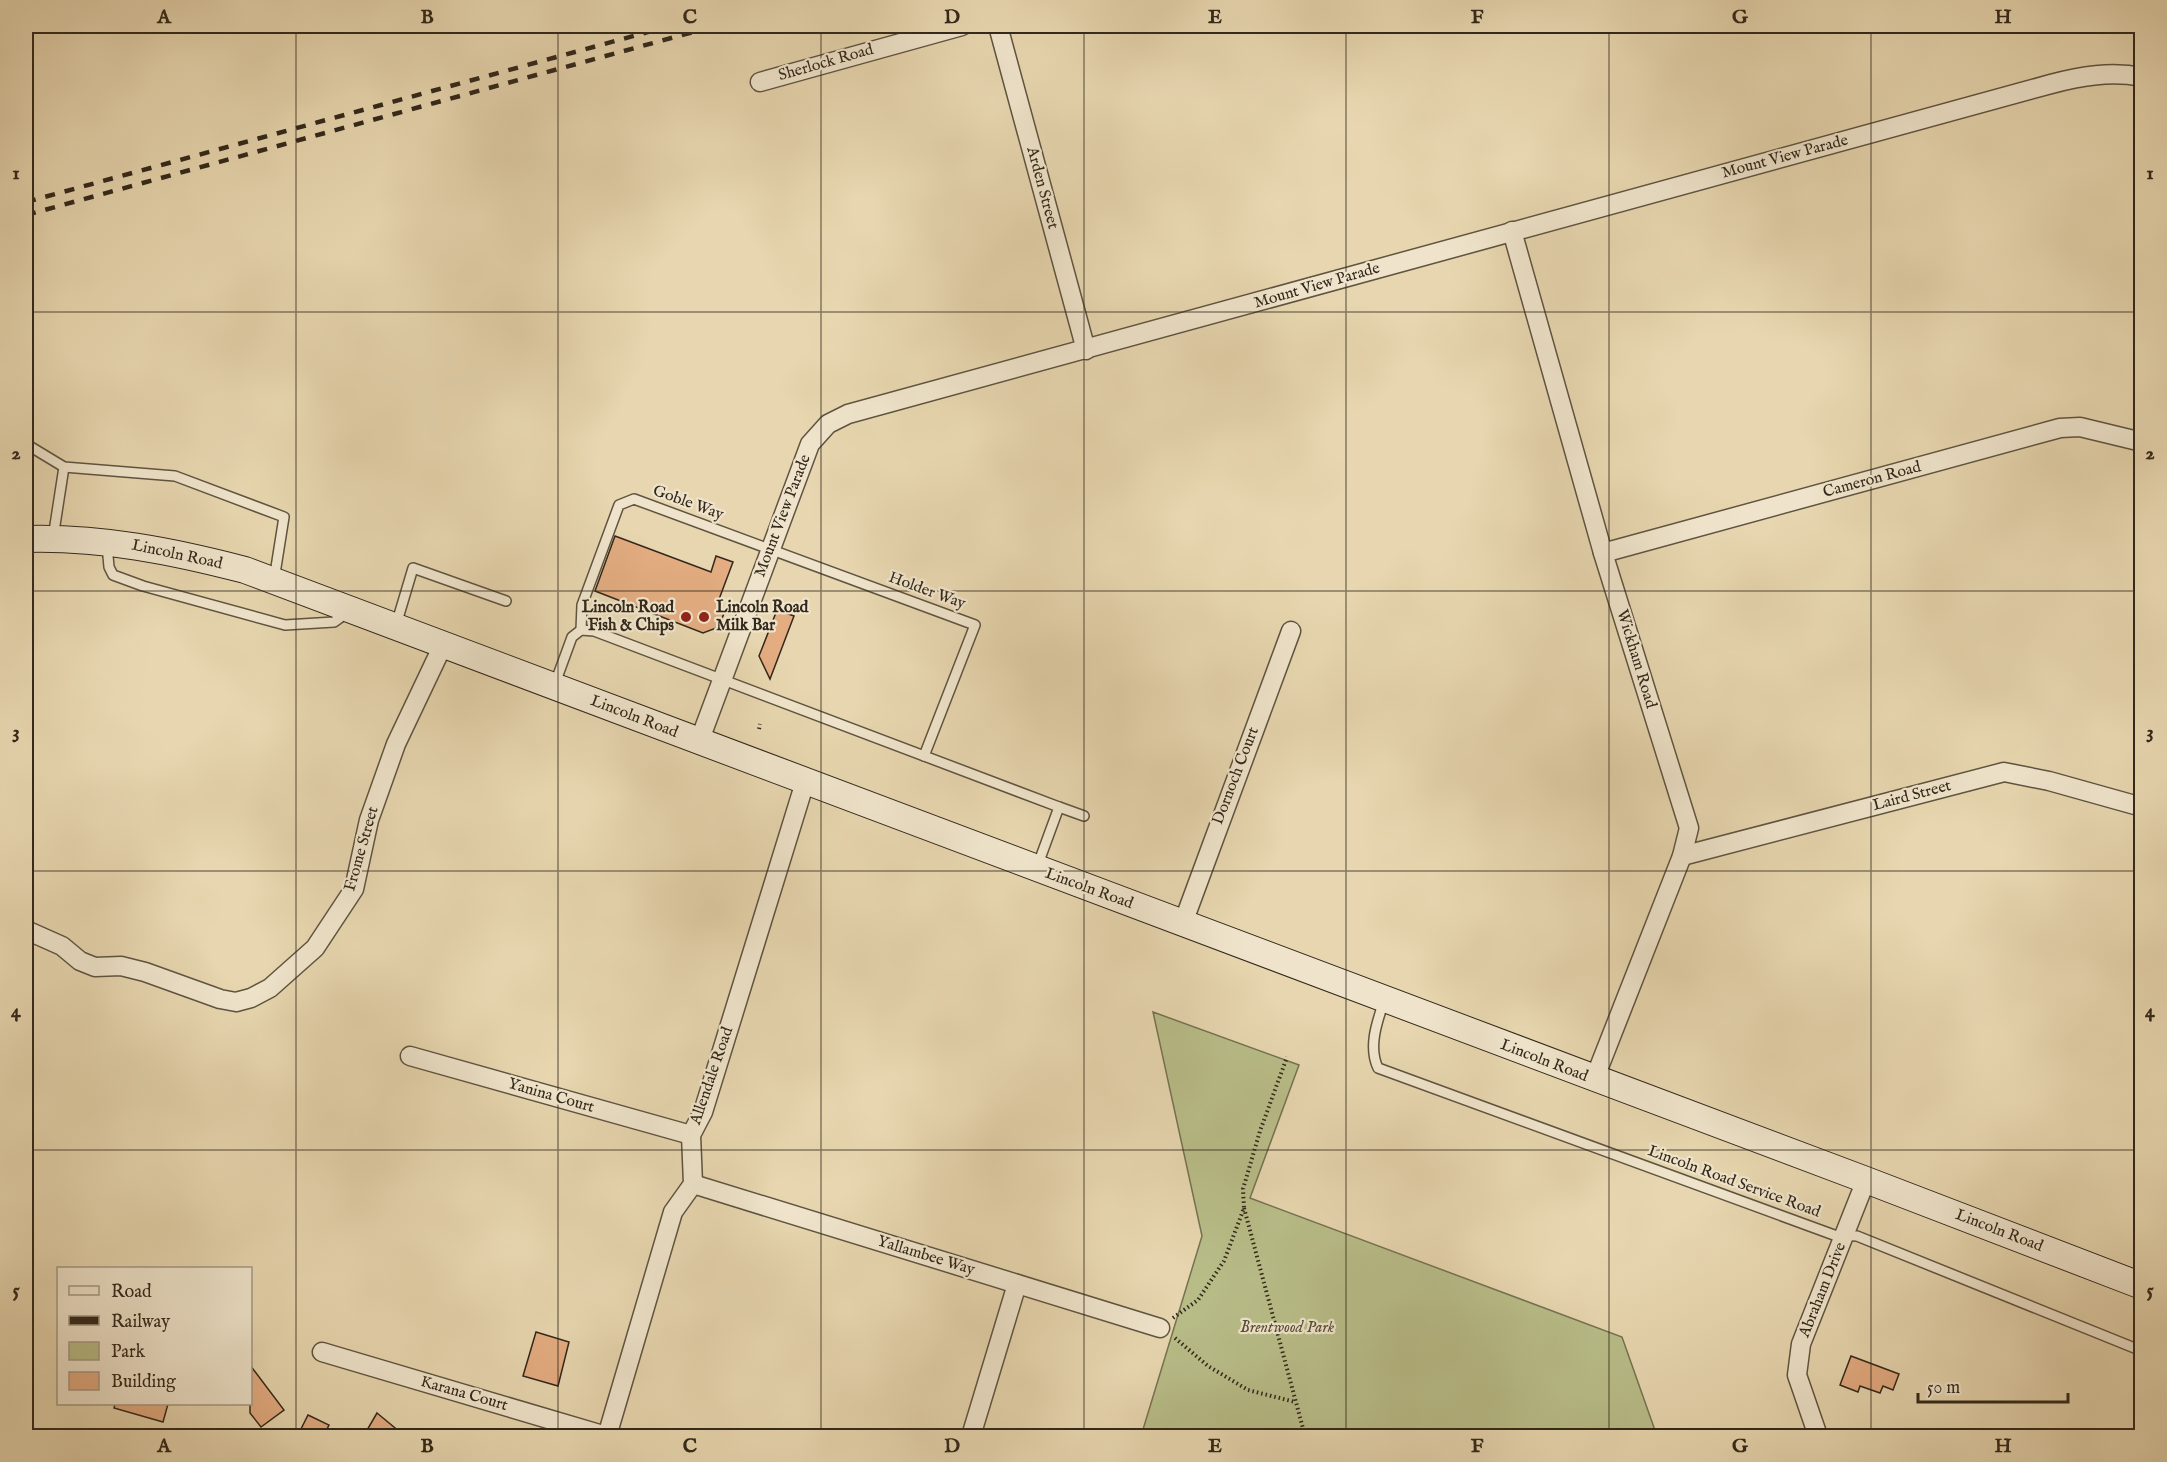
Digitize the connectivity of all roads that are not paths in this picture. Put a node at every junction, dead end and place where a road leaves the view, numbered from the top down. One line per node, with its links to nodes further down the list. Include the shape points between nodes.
1 (962, 26): 4 (street, Sherlock Road)
2 (998, 26): 6 (street, Arden Street)
3 (2142, 77): 5 (street, Mount View Parade, via 2111,74 2061,81)
4 (760, 82)
5 (1512, 231): 6 (street, Mount View Parade); 14 (street, Wickham Road)
6 (1086, 350): 13 (street, Mount View Parade, via 848,414 828,424 810,444)
7 (2142, 442): 14 (street, Cameron Road, via 2080,427 2060,428)
8 (26, 444): 9 (lane)
9 (64, 467): 10 (lane); 15 (lane, via 175,476 284,517)
10 (53, 538): 11 (main road, Lincoln Road); 12 (main road, Lincoln Road)
11 (26, 539)
12 (106, 542): 15 (main road, Lincoln Road, via 193,556); 17 (lane, via 113,575 143,586 285,625 334,622)
13 (770, 549): 19 (lane, Goble Way, via 634,499 619,505 582,605); 22 (street, Mount View Parade); 25 (lane, Holder Way, via 975,626)
14 (1604, 553): 30 (street, Wickham Road, via 1689,828)
15 (273, 581): 17 (main road, Lincoln Road)
16 (506, 601): 18 (lane, via 413,568)
17 (350, 610): 18 (main road, Lincoln Road)
18 (395, 628): 21 (main road, Lincoln Road)
19 (580, 630): 22 (lane, via 594,631); 23 (lane, via 572,637)
20 (1291, 631): 32 (street, Dornoch Court)
21 (443, 645): 23 (main road, Lincoln Road); 33 (street, Frome Street, via 396,744 369,820 354,889 315,948 270,988 236,1002 220,999 146,972 121,966 95,968 63,946)
22 (722, 680): 24 (street, Mount View Parade); 25 (lane)
23 (553, 687): 24 (main road, Lincoln Road)
24 (699, 742): 26 (main road, Lincoln Road)
25 (924, 756): 27 (lane)
26 (805, 782): 31 (main road, Lincoln Road); 37 (street, Allendale Road, via 703,1112)
27 (1059, 807): 29 (lane); 31 (lane)
28 (2142, 807): 30 (street, Laird Street, via 2004,772)
29 (1084, 816)
30 (1682, 856): 36 (street, Wickham Road)
31 (1036, 869): 32 (main road, Lincoln Road)
32 (1183, 923): 34 (main road, Lincoln Road)
33 (26, 930)
34 (1384, 1001): 36 (main road, Lincoln Road); 40 (lane, Lincoln Road Service Road, via 1375,1030 1374,1059 1378,1068 1834,1235)
35 (410, 1056): 37 (street, Yanina Court)
36 (1594, 1080): 38 (main road, Lincoln Road)
37 (692, 1135): 39 (street, Allendale Road)
38 (1866, 1180): 40 (street, Abraham Drive); 42 (main road, Lincoln Road)
39 (693, 1184): 41 (street, Yallambee Way); 46 (street, via 674,1212)
40 (1846, 1235): 44 (lane, Lincoln Road Service Road, via 1857,1236); 48 (street, Abraham Drive, via 1802,1344 1797,1375)
41 (1017, 1284): 43 (street, Yallambee Way); 47 (street)
42 (2142, 1286)
43 (1160, 1328)
44 (2142, 1351)
45 (322, 1352): 46 (street, Karana Court)
46 (606, 1437)
47 (970, 1437)
48 (1818, 1437)

